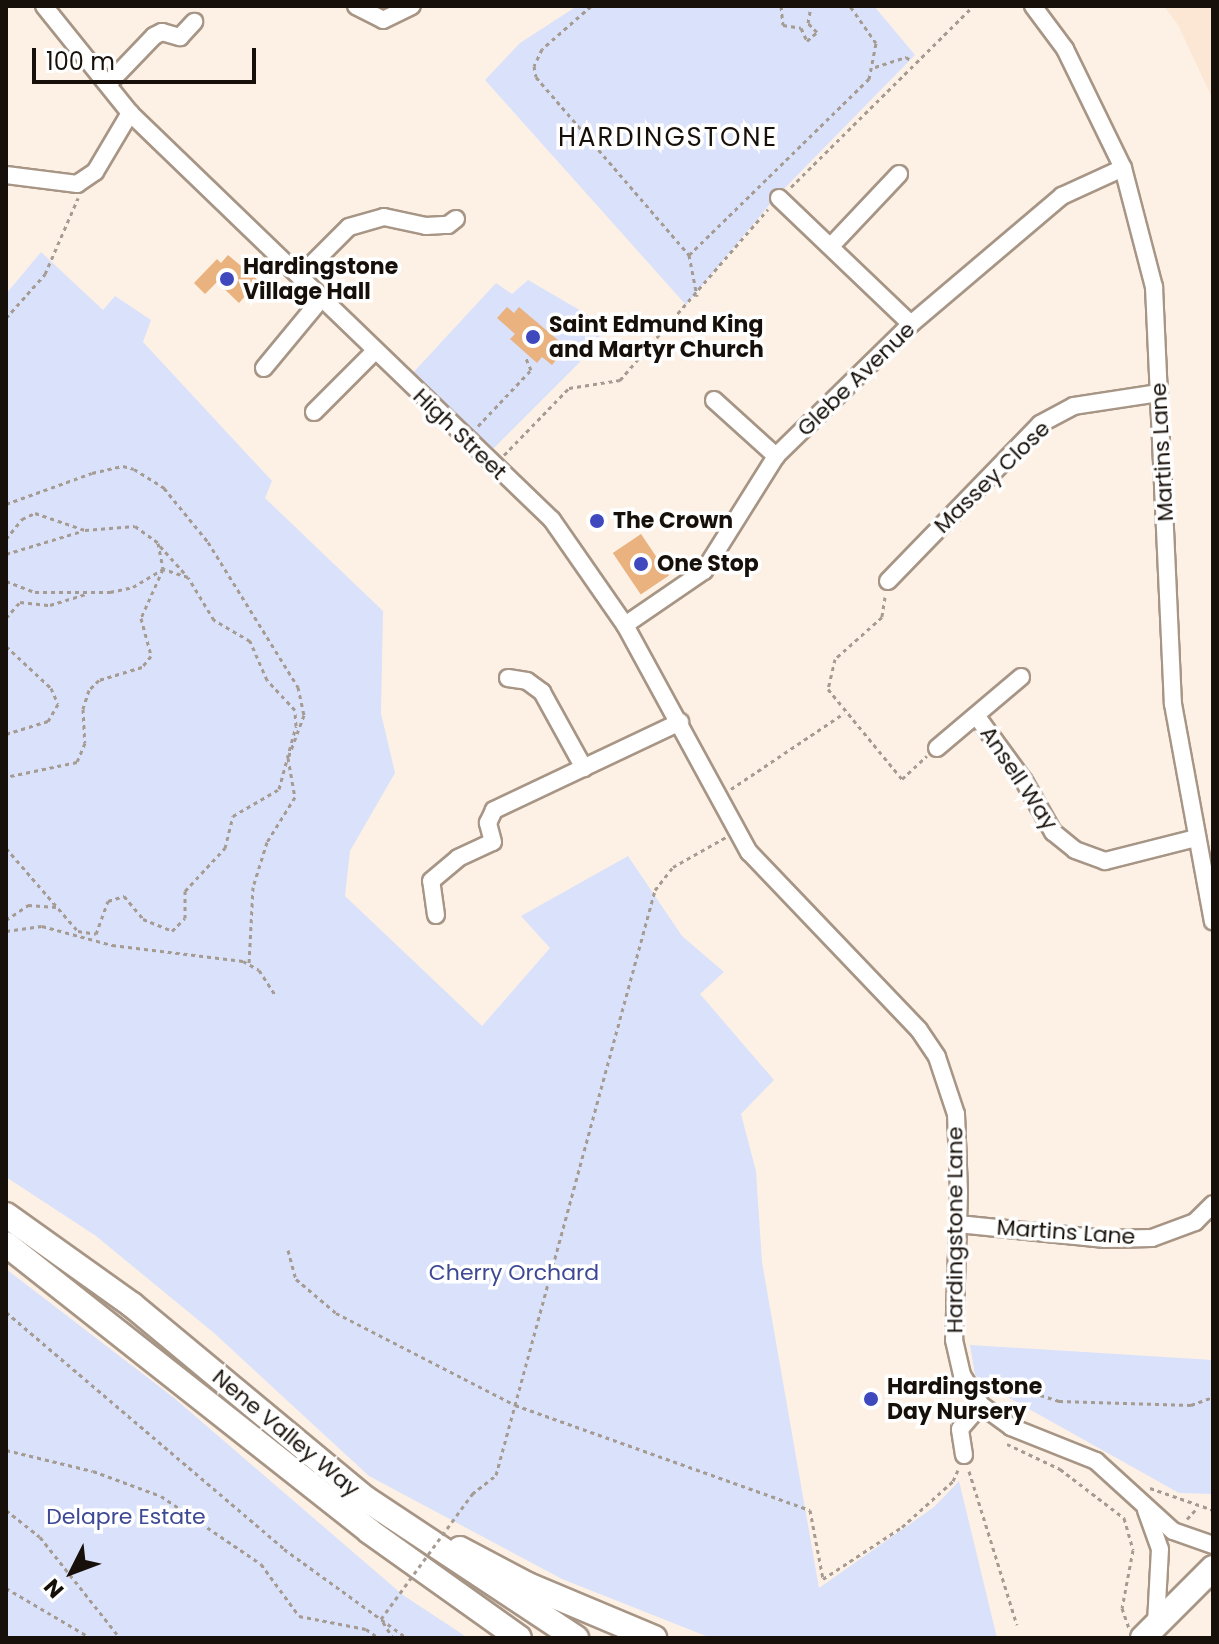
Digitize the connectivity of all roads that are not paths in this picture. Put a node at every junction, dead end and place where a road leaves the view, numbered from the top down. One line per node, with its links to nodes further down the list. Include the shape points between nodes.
1 (356, 6): 2 (street, via 364,15 383,20)
2 (412, 6)
3 (1033, 6): 8 (street, Martins Lane, via 1065,49)
4 (54, 9): 6 (street, High Street)
5 (194, 22): 6 (street, via 180,37 162,32 154,36)
6 (108, 84): 7 (street, High Street)
7 (130, 113): 10 (street, via 95,172 77,184); 14 (street, High Street)
8 (1123, 168): 16 (street, Glebe Avenue, via 1062,196); 19 (street, Martins Lane, via 1154,287)
9 (899, 174): 13 (street)
10 (6, 175)
11 (779, 198): 13 (street)
12 (456, 219): 14 (street, via 448,225 426,226 384,217 349,227)
13 (831, 246): 16 (street)
14 (300, 276): 15 (street, High Street)
15 (322, 298): 17 (street, High Street); 18 (street)
16 (911, 324): 22 (street, Glebe Avenue)
17 (375, 351): 21 (street); 24 (street, High Street, via 552,520)
18 (264, 368)
19 (1159, 393): 23 (street, Massey Close, via 1074,406 1040,424); 31 (street, Martins Lane, via 1173,704)
20 (714, 400): 22 (street)
21 (314, 412)
22 (776, 456): 24 (street, Glebe Avenue, via 704,571)
23 (888, 581)
24 (625, 625): 28 (street, High Street)
25 (1021, 677): 27 (street, Ansell Way)
26 (508, 678): 30 (street, via 527,681 542,692)
27 (978, 718): 29 (street, Ansell Way); 31 (street, Ansell Way, via 1053,832 1075,850 1105,861)
28 (680, 722): 30 (street); 32 (street, High Street, via 749,852)
29 (937, 748)
30 (584, 768): 33 (street, via 494,810 488,823 493,842 435,874 430,891)
31 (1196, 838): 34 (street, Martins Lane)
32 (809, 913): 37 (street, Hardingstone Lane, via 901,1005 937,1057 956,1114)
33 (436, 915)
34 (1213, 921)
35 (1213, 1204): 37 (street, Martins Lane, via 1195,1222 1152,1238 1105,1239)
36 (6, 1215): 42 (highway, Nene Valley Way, via 132,1305)
37 (958, 1224): 39 (street, Hardingstone Lane, via 954,1340 962,1375)
38 (6, 1244): 40 (highway, Nene Valley Way)
39 (985, 1400): 41 (street, via 960,1429); 43 (street, Hardingstone Lane, via 1011,1427 1096,1461)
40 (253, 1436): 47 (highway, via 358,1537); 48 (highway, Nene Valley Way, via 369,1531)
41 (964, 1455)
42 (366, 1499): 49 (highway, Nene Valley Way); 50 (highway, via 528,1585)
43 (1141, 1501): 44 (street, Hardingstone Lane, via 1173,1531); 46 (street, Hardingstone Lane, via 1160,1549)
44 (1213, 1545)
45 (1213, 1568): 46 (highway)
46 (1143, 1630)
47 (494, 1638)
48 (519, 1638)
49 (576, 1638)
50 (654, 1638)

